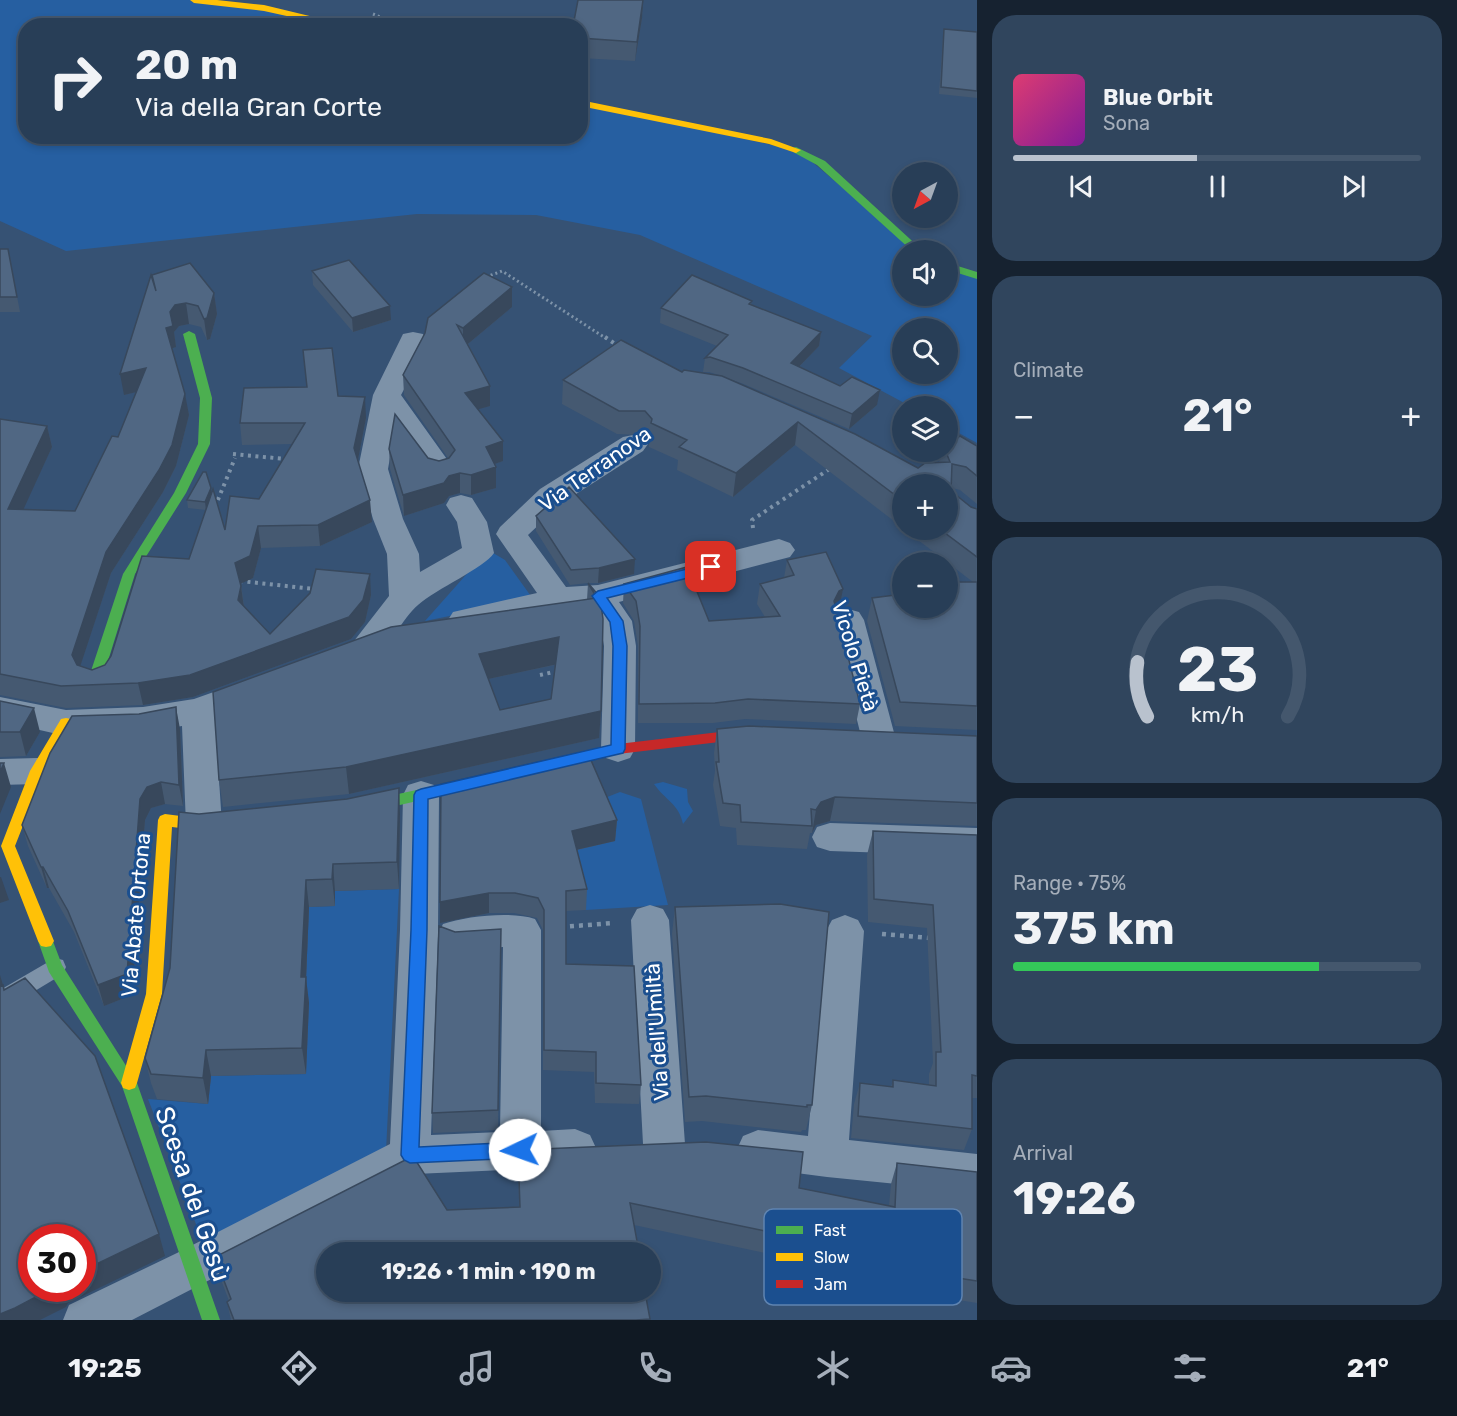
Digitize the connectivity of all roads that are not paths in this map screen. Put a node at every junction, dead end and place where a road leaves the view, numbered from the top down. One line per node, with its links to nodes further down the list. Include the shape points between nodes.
1 (194, 0): 2 (street)
2 (310, 18)
3 (588, 105): 4 (street, via 799,151 821,163)
4 (906, 240)
5 (958, 269): 6 (street)
6 (977, 276)
7 (189, 334): 18 (street, via 206,398 204,444 129,574)
8 (413, 340): 9 (street)
9 (387, 395): 11 (street); 15 (street, via 373,469 387,519 403,554)
10 (633, 444): 16 (street, Via Terranova, via 551,496 511,534)
11 (439, 469)
12 (461, 505): 15 (street, via 472,522 478,553)
13 (779, 550): 14 (street)
14 (598, 596): 16 (street); 25 (street, via 616,621 620,646)
15 (405, 598): 16 (street, via 349,656 422,630)
16 (558, 599)
17 (848, 620): 24 (street, Vicolo Pietà)
18 (96, 677)
19 (286, 679): 21 (street)
20 (0, 710): 22 (street)
21 (198, 711): 22 (street, via 143,720); 32 (street)
22 (66, 723): 26 (street)
23 (778, 735): 25 (street, via 745,734)
24 (879, 740)
25 (618, 749): 27 (street)
26 (37, 771): 28 (street); 35 (street)
27 (526, 771)
28 (0, 772)
29 (502, 776): 30 (street)
30 (421, 795): 31 (street); 44 (street)
31 (338, 812)
32 (221, 824): 41 (street, Via Abate Ortona, via 165,820 154,994)
33 (830, 837): 34 (street)
34 (977, 842)
35 (4, 845): 39 (street, Scesa del Gesù)
36 (650, 920): 42 (street, Via dell'Umiltà)
37 (845, 931): 45 (street)
38 (454, 935): 43 (street, via 522,930)
39 (56, 968): 40 (lane); 41 (street, Scesa del Gesù)
40 (0, 1002)
41 (129, 1083): 47 (street, Scesa del Gesù)
42 (666, 1145): 43 (street); 45 (street)
43 (520, 1150): 44 (street)
44 (410, 1155): 47 (street)
45 (827, 1158): 46 (street)
46 (977, 1173)
47 (192, 1268): 48 (street); 49 (street, Scesa del Gesù)
48 (85, 1320)
49 (212, 1320)

